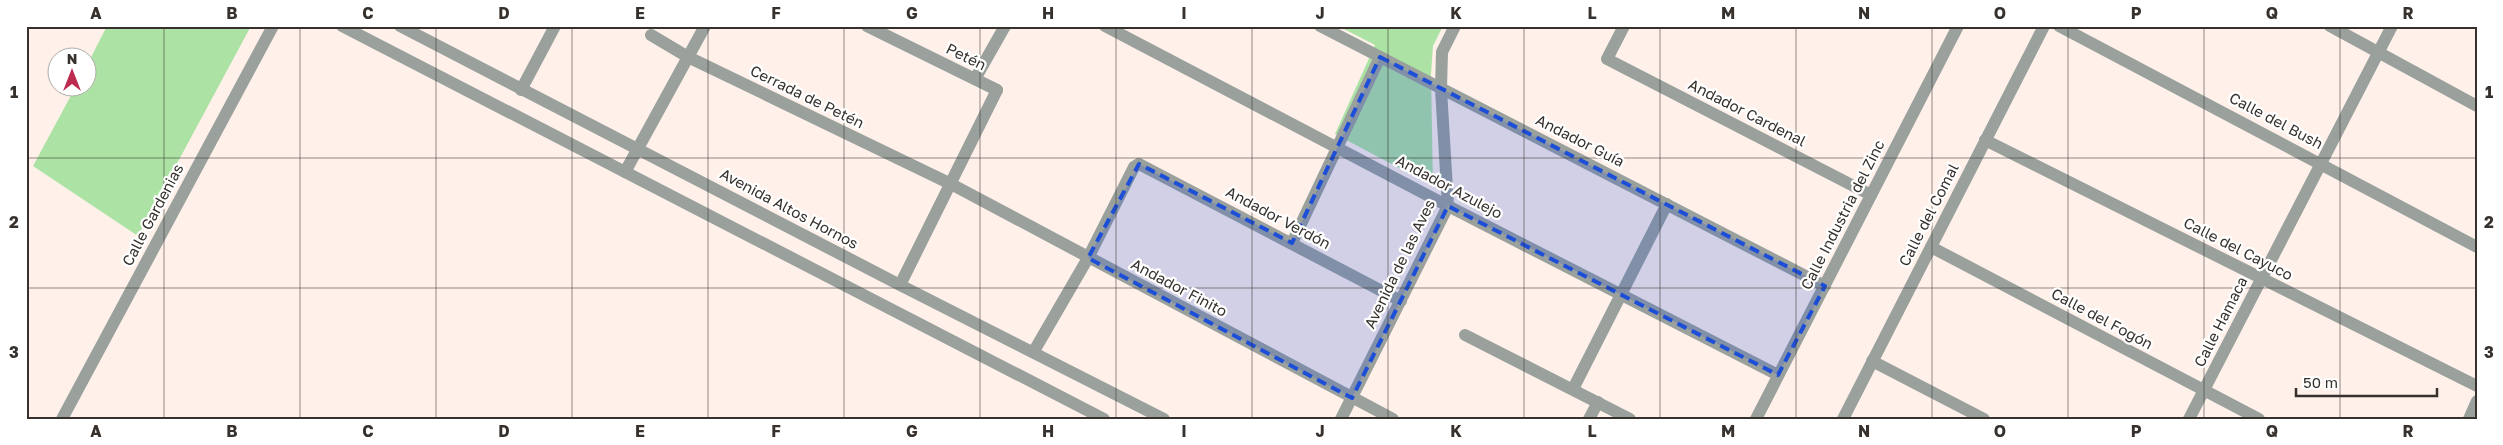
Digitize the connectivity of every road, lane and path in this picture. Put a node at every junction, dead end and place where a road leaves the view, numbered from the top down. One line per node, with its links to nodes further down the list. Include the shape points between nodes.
1 (273, 26): 53 (street, Calle Gardenias)
2 (342, 26): 29 (street)
3 (400, 26): 23 (street, Avenida Altos Hornos)
4 (555, 26): 23 (street)
5 (705, 26): 19 (street)
6 (867, 26): 21 (street, Petén)
7 (1004, 26): 21 (street)
8 (1105, 26): 26 (street, Andador Azulejo)
9 (1320, 26): 20 (street, Andador Guía)
10 (1455, 26): 22 (street, Avenida de las Aves, via 1442,52)
11 (1624, 26): 31 (street, Andador Cardenal, via 1607,59)
12 (1958, 26): 31 (street, Calle Industria del Zinc)
13 (2044, 26): 25 (street, Calle del Comal)
14 (2059, 26): 28 (street, Calle del Bush)
15 (2330, 26): 18 (street)
16 (2392, 26): 18 (street, Calle Hamaca)
17 (650, 36): 19 (street, Cerrada de Petén)
18 (2378, 52): 24 (street); 28 (street, Calle Hamaca)
19 (688, 57): 27 (street); 30 (street, Cerrada de Petén)
20 (1380, 57): 22 (street, Andador Guía); 26 (street)
21 (975, 79): 30 (street, Petén, via 997,90)
22 (1441, 89): 32 (street, Andador Guía); 33 (street, Avenida de las Aves)
23 (521, 90): 27 (street, Avenida Altos Hornos)
24 (2477, 106)
25 (1985, 140): 35 (street, Calle del Comal); 38 (street, Calle del Cayuco)
26 (1339, 147): 33 (street, Andador Azulejo); 34 (street)
27 (637, 148): 29 (street); 39 (street, Avenida Altos Hornos)
28 (2321, 163): 36 (street, Calle del Bush); 38 (street, Calle Hamaca)
29 (625, 172): 54 (street)
30 (951, 184): 37 (street, Andador Finito); 39 (street)
31 (1871, 195): 40 (street, Calle Industria del Zinc)
32 (1667, 204): 40 (street, Andador Guía); 41 (street)
33 (1448, 206): 41 (street, Andador Azulejo); 42 (street, Avenida de las Aves)
34 (1292, 244): 37 (street, Andador Verdón, via 1139,164 1134,167); 42 (street, Andador Verdón)
35 (1931, 247): 45 (street, Calle del Comal); 49 (street, Calle del Fogón)
36 (2477, 247)
37 (1088, 258): 44 (street); 50 (street, Andador Finito)
38 (2261, 278): 47 (street, Calle del Cayuco); 49 (street, Calle Hamaca)
39 (900, 285): 44 (street, Avenida Altos Hornos)
40 (1825, 286): 46 (street, Calle Industria del Zinc)
41 (1622, 294): 46 (street, Andador Azulejo); 48 (street)
42 (1401, 301): 50 (street, Avenida de las Aves)
43 (1465, 335): 48 (street)
44 (1034, 351): 55 (street, Avenida Altos Hornos)
45 (1872, 361): 61 (street, Calle del Comal); 62 (street)
46 (1778, 375): 60 (street, Calle Industria del Zinc)
47 (2477, 386)
48 (1573, 389): 52 (street)
49 (2204, 390): 63 (street, Calle Hamaca); 64 (street, Calle del Fogón)
50 (1352, 398): 56 (street, Avenida de las Aves); 57 (street, Andador Finito)
51 (2477, 401): 65 (street)
52 (1598, 402): 58 (street); 59 (street)
53 (62, 419)
54 (1104, 419)
55 (1164, 419)
56 (1341, 419)
57 (1393, 419)
58 (1589, 419)
59 (1630, 419)
60 (1756, 419)
61 (1843, 419)
62 (1984, 419)
63 (2189, 419)
64 (2258, 419)
65 (2469, 419)

